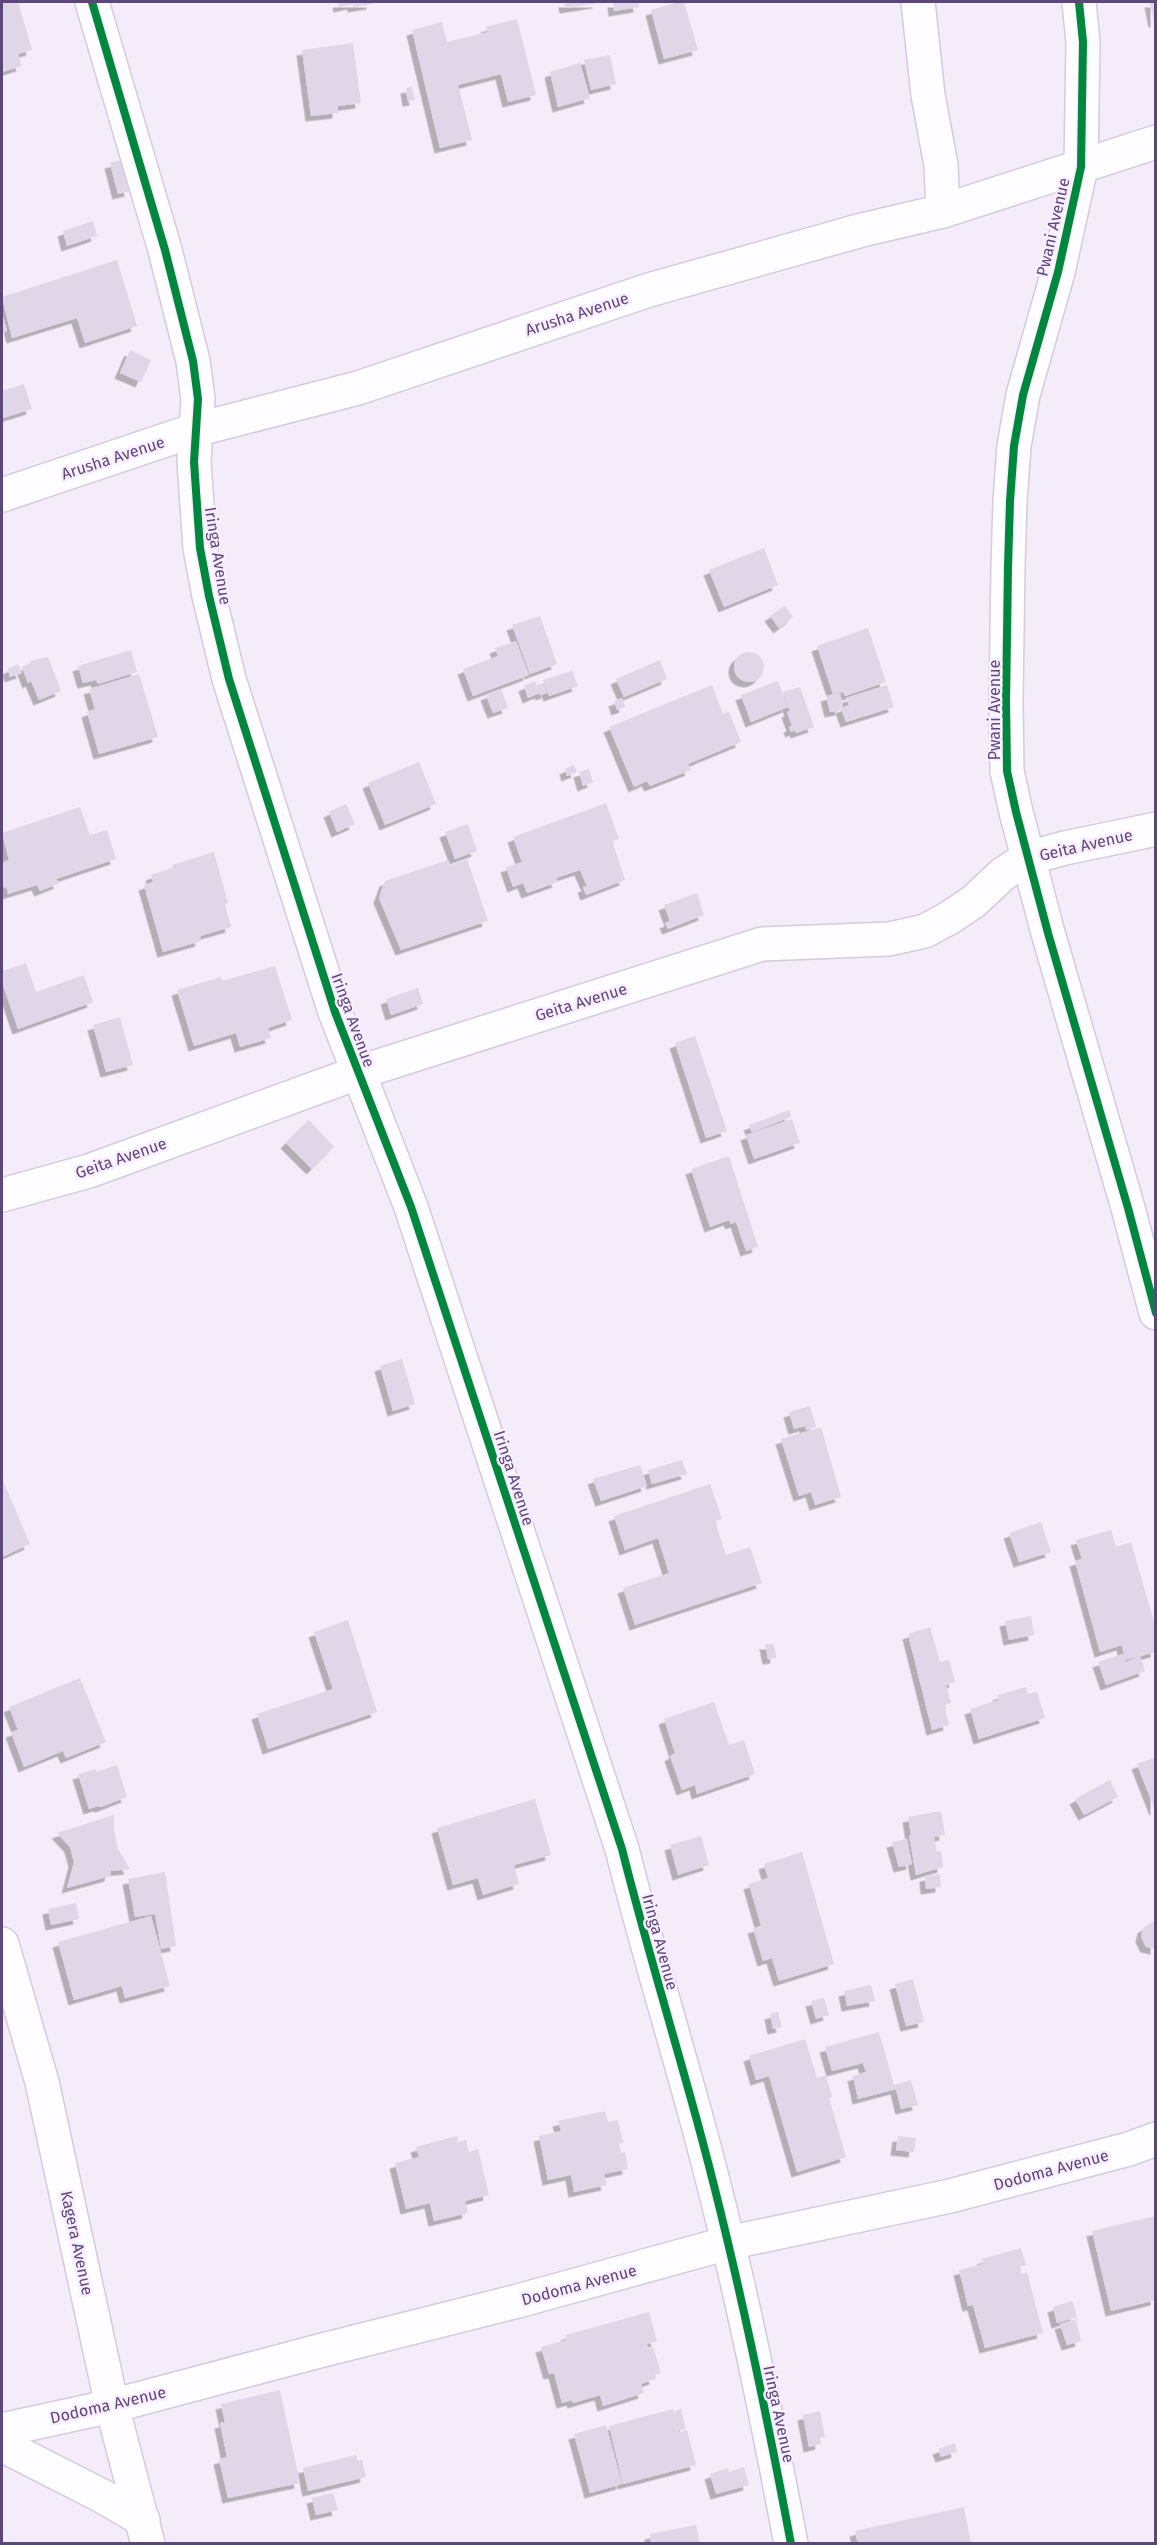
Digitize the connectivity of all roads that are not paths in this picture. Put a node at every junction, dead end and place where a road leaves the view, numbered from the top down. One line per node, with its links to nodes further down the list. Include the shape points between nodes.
1 (92, 2): 7 (street, Iringa Avenue, via 165,250 193,362 198,399)
2 (918, 2): 6 (street, via 928,95 941,165)
3 (1079, 2): 5 (street, Pwani Avenue, via 1083,42)
4 (1155, 142): 5 (street, Arusha Avenue)
5 (1081, 167): 6 (street, Arusha Avenue); 10 (street, Pwani Avenue, via 1058,272 1023,395 1011,479 1007,771)
6 (943, 211): 7 (street, Arusha Avenue, via 649,290 358,388)
7 (195, 430): 8 (street, Arusha Avenue); 11 (street, Iringa Avenue, via 200,548 209,596 230,679)
8 (2, 495)
9 (1155, 829): 10 (street, Geita Avenue)
10 (1028, 858): 11 (street, Geita Avenue, via 1002,874 973,902 925,931 889,939 762,944); 13 (street, Pwani Avenue)
11 (357, 1073): 12 (street, Geita Avenue, via 89,1171); 16 (street, Iringa Avenue, via 382,1127 411,1207 622,1849)
12 (2, 1195)
13 (1155, 1313)
14 (2, 1944): 17 (street, Kagera Avenue, via 42,2082)
15 (1155, 2139): 16 (street, Dodoma Avenue, via 950,2196)
16 (728, 2243): 17 (street, Dodoma Avenue); 21 (street, Iringa Avenue, via 768,2419)
17 (112, 2406): 18 (street, Dodoma Avenue); 20 (street, Kagera Avenue)
18 (2, 2430)
19 (2, 2445): 20 (street, via 102,2496)
20 (145, 2532)
21 (791, 2544)

